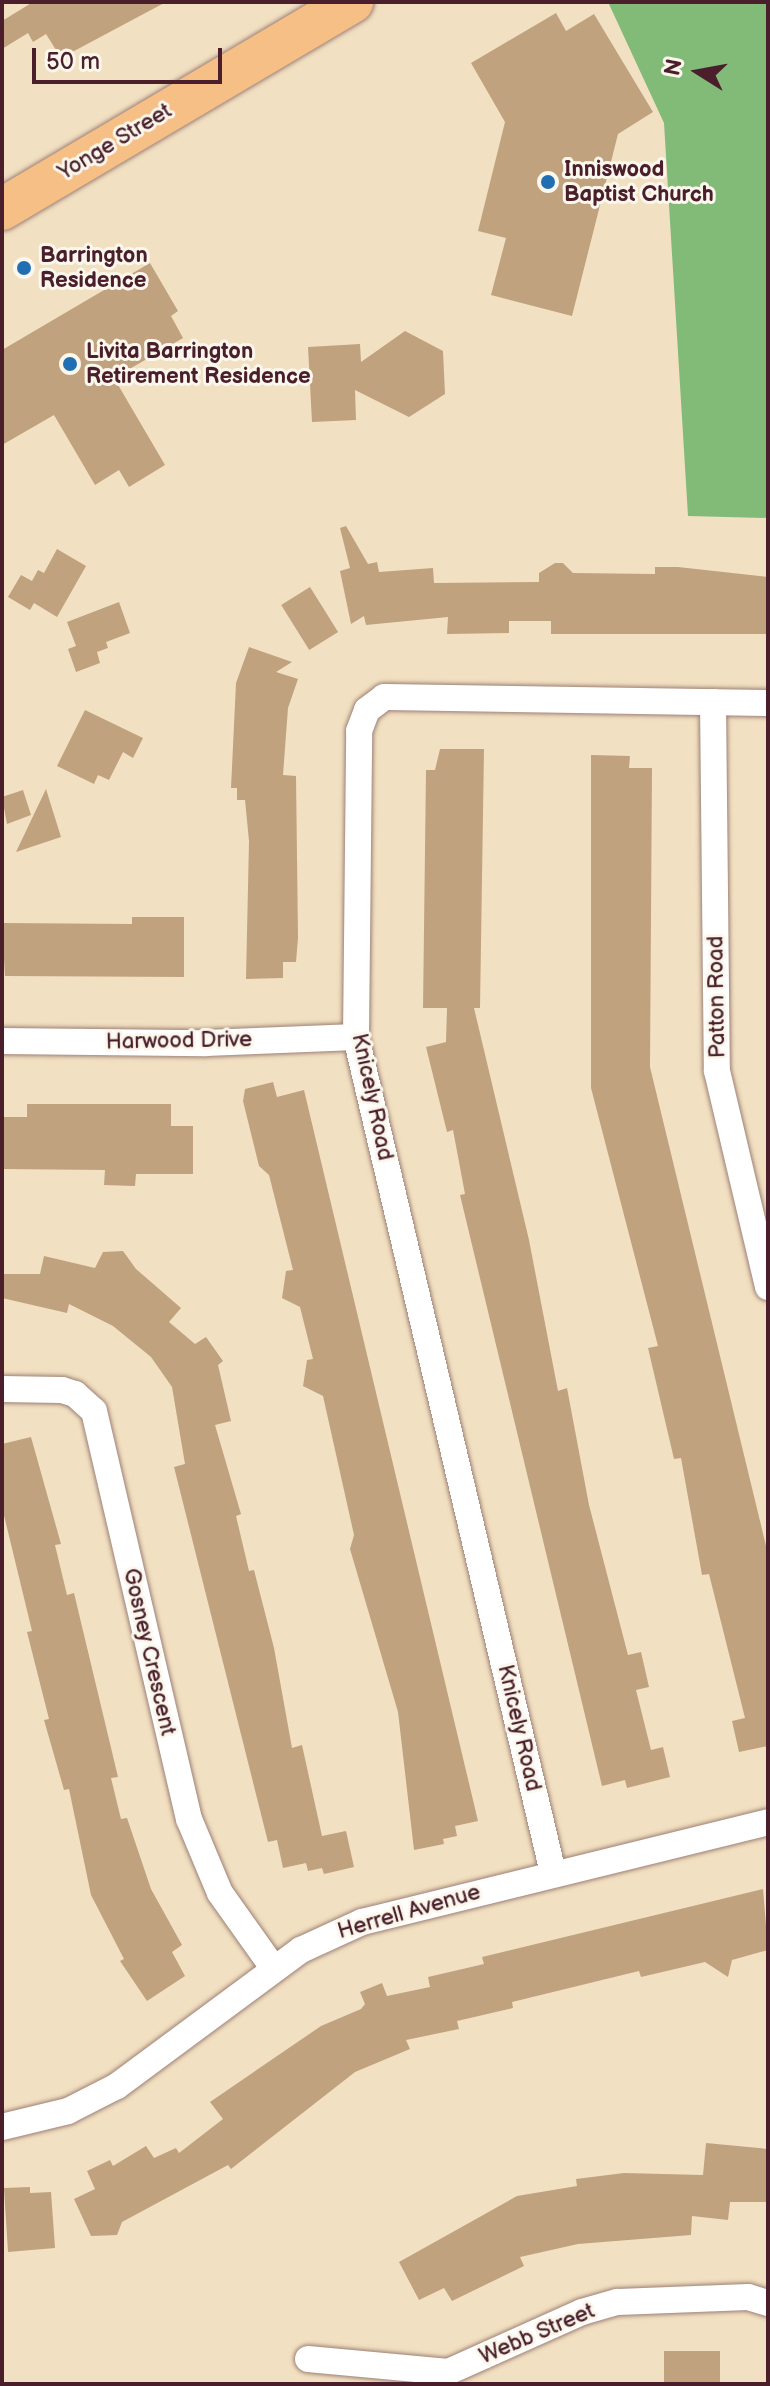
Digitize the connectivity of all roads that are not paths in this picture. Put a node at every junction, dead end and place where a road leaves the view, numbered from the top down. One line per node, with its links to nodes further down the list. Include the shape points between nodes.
1 (352, 2): 2 (main road, Yonge Street)
2 (2, 209)
3 (713, 702): 4 (street, Knicely Road); 5 (street, Knicely Road, via 384,697 367,710 359,731); 7 (street, Patton Road, via 717,1071)
4 (768, 703)
5 (356, 1037): 6 (street, Harwood Drive, via 206,1043); 10 (street, Knicely Road)
6 (2, 1041)
7 (768, 1287)
8 (2, 1389): 11 (street, Gosney Crescent, via 62,1390 94,1411 189,1819 220,1893)
9 (768, 1822): 10 (street, Herrell Avenue)
10 (553, 1873): 11 (street, Herrell Avenue, via 362,1922 301,1950)
11 (274, 1969): 12 (street, Herrell Avenue, via 117,2086 68,2111)
12 (2, 2127)
13 (768, 2303): 14 (street, Webb Street, via 748,2297 618,2302 582,2312 448,2372)
14 (308, 2359)

